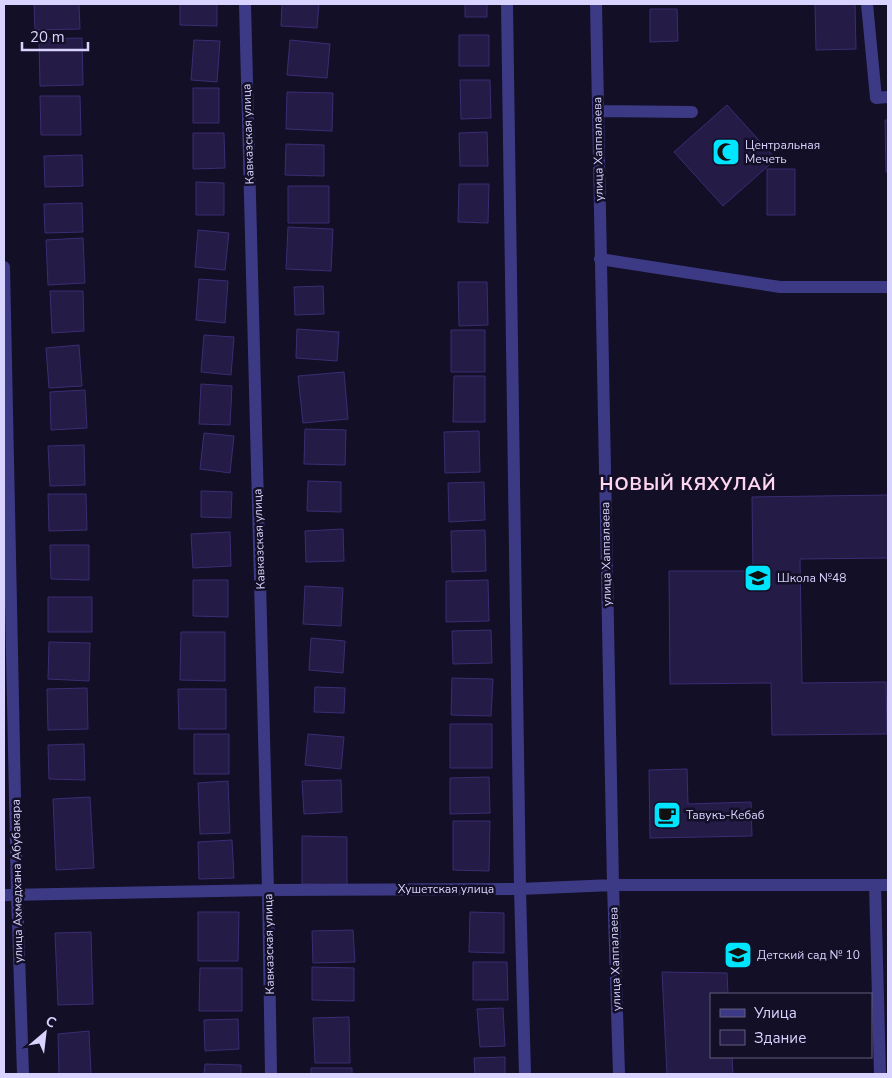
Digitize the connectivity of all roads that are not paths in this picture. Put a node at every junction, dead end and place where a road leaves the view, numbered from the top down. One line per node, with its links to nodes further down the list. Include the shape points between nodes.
1 (245, 4): 15 (street, Кавказская улица)
2 (507, 4): 14 (street)
3 (596, 4): 6 (street, улица Хаппалаева)
4 (867, 4): 5 (street)
5 (882, 98)
6 (598, 111): 7 (street); 8 (street, улица Хаппалаева)
7 (692, 112)
8 (600, 259): 10 (street, via 780,287); 11 (street, улица Хаппалаева)
9 (4, 267): 16 (street, улица Ахмедхана Абубакара)
10 (888, 286)
11 (613, 885): 13 (street, Хушетская улица); 14 (street, Хушетская улица); 21 (street, улица Хаппалаева)
12 (888, 885): 13 (street, Хушетская улица)
13 (875, 886): 22 (street)
14 (520, 889): 15 (street, Хушетская улица); 20 (street)
15 (268, 890): 16 (street, Хушетская улица); 19 (street, Кавказская улица)
16 (17, 894): 17 (street, Хушетская улица); 18 (street, улица Ахмедхана Абубакара)
17 (4, 895)
18 (23, 1074)
19 (272, 1074)
20 (526, 1074)
21 (619, 1074)
22 (880, 1074)

